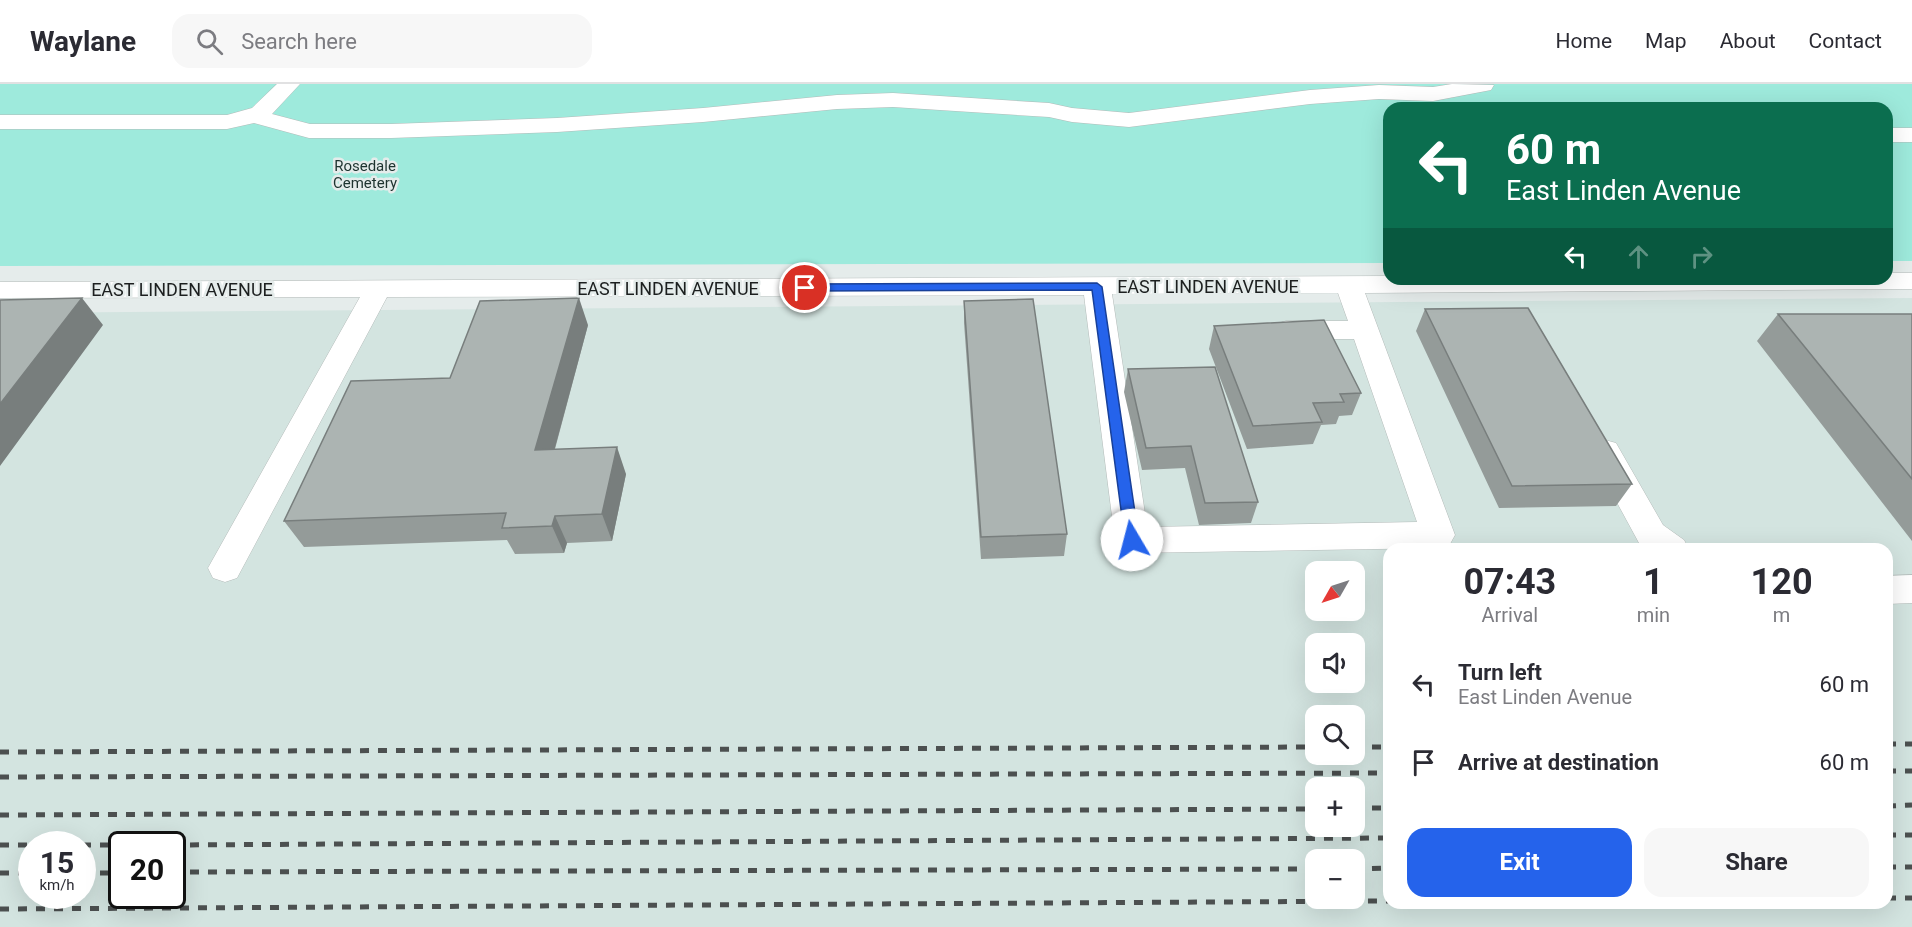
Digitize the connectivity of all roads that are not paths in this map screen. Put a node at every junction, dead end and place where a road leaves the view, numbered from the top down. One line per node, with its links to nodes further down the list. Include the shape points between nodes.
1 (289, 84): 7 (street)
2 (957, 84): 5 (street)
3 (1484, 85): 6 (street, via 1433,94 1380,92 1310,97 1129,120)
4 (1023, 90): 6 (street)
5 (922, 102): 6 (street); 7 (street, via 837,102 568,124 390,131 309,131)
6 (1049, 110)
7 (254, 116): 8 (street, via 227,122)
8 (0, 122)
9 (1893, 135): 10 (street)
10 (1912, 135)
11 (1893, 281): 12 (street, EAST LINDEN AVENUE)
12 (1912, 281)
13 (1349, 285): 14 (street, EAST LINDEN AVENUE); 16 (street, EAST LINDEN AVENUE); 20 (street)
14 (1383, 285)
15 (1514, 285): 19 (street)
16 (1097, 287): 17 (street, EAST LINDEN AVENUE); 20 (street, via 1132,540 1438,535)
17 (378, 289): 18 (street, EAST LINDEN AVENUE); 24 (street)
18 (0, 290)
19 (1527, 311)
20 (1365, 330): 21 (street)
21 (1260, 331)
22 (1594, 431): 23 (street, via 1651,534)
23 (1664, 543)
24 (225, 568)
25 (1912, 589): 26 (street)
26 (1893, 590)

